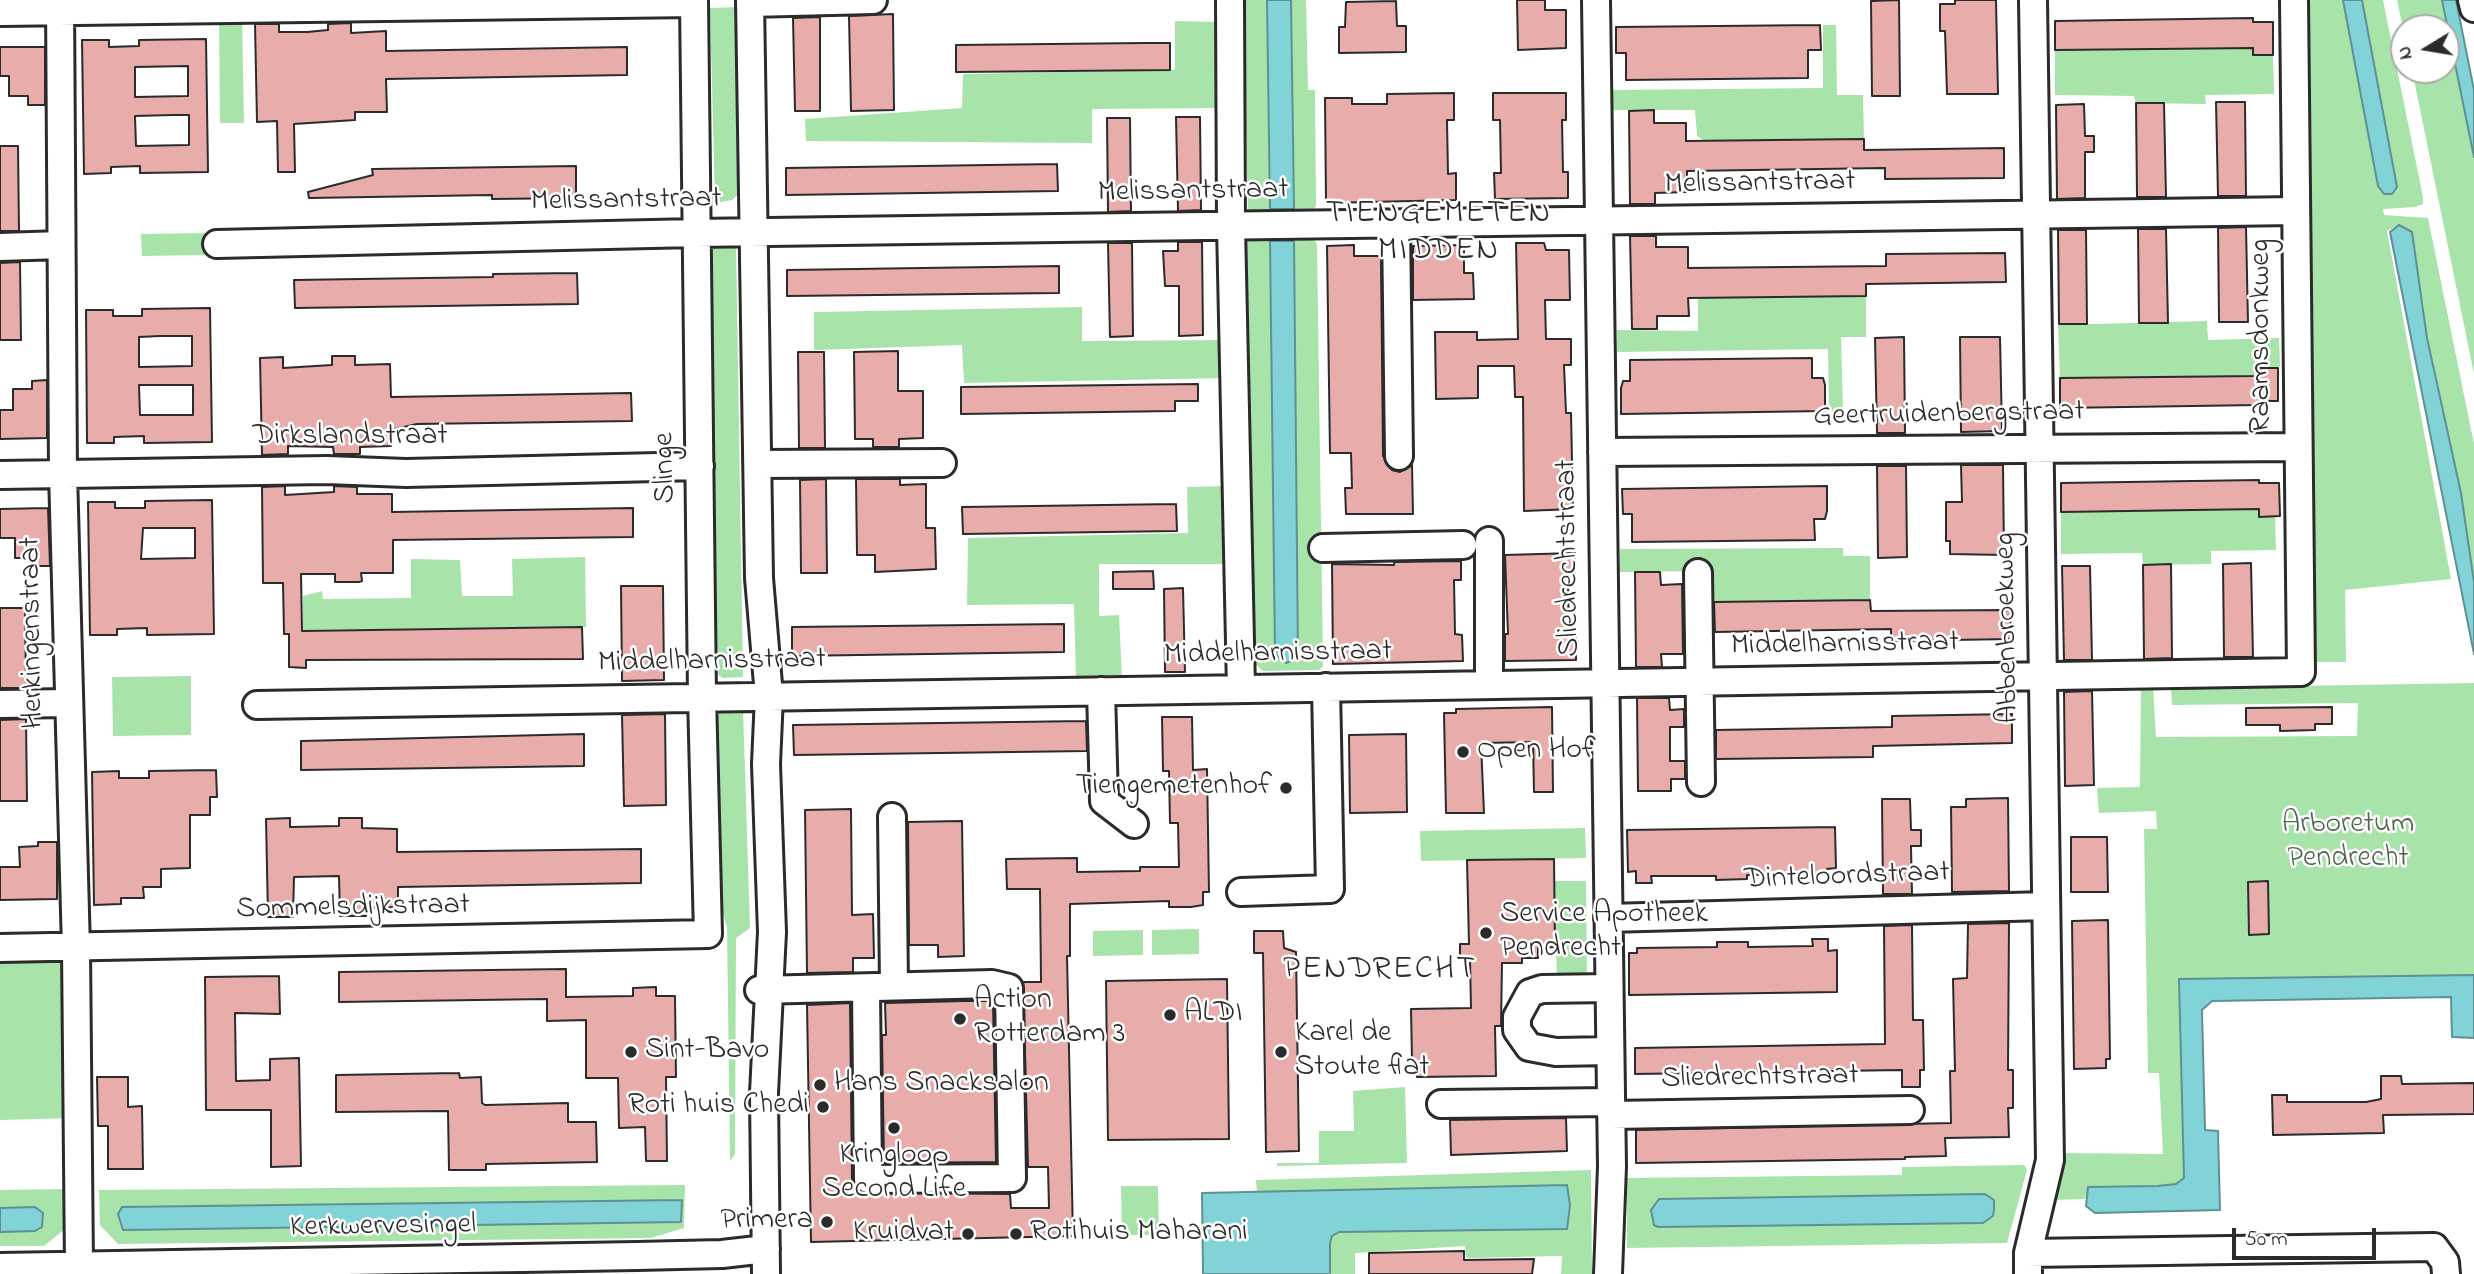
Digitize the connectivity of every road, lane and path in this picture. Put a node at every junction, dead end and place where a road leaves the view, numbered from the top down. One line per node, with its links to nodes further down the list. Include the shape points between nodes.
1 (873, 0): 8 (street)
2 (1230, 0): 16 (street)
3 (1596, 0): 14 (street, Sliedrechtstraat)
4 (2033, 0): 13 (street, Abbenbroekweg)
5 (2294, 0): 12 (street, Raamsdonkweg)
6 (2472, 0): 10 (street)
7 (694, 1): 9 (street); 18 (street, Slinge)
8 (750, 1): 17 (street)
9 (60, 6): 11 (street); 20 (street, Herkingenstraat)
10 (2474, 8)
11 (0, 12)
12 (2296, 211): 13 (street, Melissantstraat); 22 (street, Raamsdonkweg)
13 (2036, 215): 14 (street, Melissantstraat); 23 (street, Abbenbroekweg)
14 (1599, 221): 15 (street, Melissantstraat); 24 (street, Sliedrechtstraat)
15 (1396, 224): 16 (street, Melissantstraat); 25 (street)
16 (1231, 226): 17 (street, Melissantstraat); 39 (street)
17 (752, 232): 18 (street, Melissantstraat); 27 (street)
18 (695, 233): 19 (street, Melissantstraat); 28 (street, Slinge)
19 (217, 243)
20 (61, 245): 21 (street); 29 (street, Herkingenstraat)
21 (0, 247)
22 (2297, 447): 23 (street, Geertruidenbergstraat); 33 (street, Raamsdonkweg)
23 (2039, 448): 24 (street, Geertruidenbergstraat); 34 (street, Abbenbroekweg)
24 (1602, 452): 36 (street, Sliedrechtstraat)
25 (1399, 456)
26 (942, 463): 27 (street)
27 (758, 464): 42 (street)
28 (700, 466): 29 (street, Dirkslandstraat); 41 (street, Slinge)
29 (63, 473): 30 (street, Dirkslandstraat); 43 (street, Herkingenstraat)
30 (0, 475)
31 (1323, 548): 37 (street, via 1476,543)
32 (1698, 573): 35 (street)
33 (2301, 672): 34 (street, Middelharnisstraat)
34 (2043, 676): 35 (street, Middelharnisstraat); 50 (street, Abbenbroekweg)
35 (1700, 681): 36 (street, Middelharnisstraat); 46 (street)
36 (1605, 683): 37 (street, Middelharnisstraat); 51 (street, Sliedrechtstraat)
37 (1489, 685): 38 (street, Middelharnisstraat)
38 (1326, 687): 39 (street, Middelharnisstraat); 49 (street, via 1330,889)
39 (1241, 688): 40 (street, Middelharnisstraat)
40 (1101, 691): 42 (street, Middelharnisstraat); 48 (street, via 1104,801)
41 (702, 696): 42 (street, Middelharnisstraat); 45 (street, Middelharnisstraat); 52 (street, Slinge)
42 (760, 696): 57 (street, via 772,932)
43 (69, 703): 44 (street); 54 (street, Herkingenstraat)
44 (0, 704)
45 (257, 705)
46 (1701, 782)
47 (892, 817): 55 (street)
48 (1134, 824)
49 (1241, 892)
50 (2046, 906): 51 (street, Dinteloordstraat); 64 (street, Abbenbroekweg, via 2050,1160)
51 (1608, 918): 56 (street, Sliedrechtstraat)
52 (708, 934): 54 (street, Sommelsdijkstraat)
53 (0, 948): 54 (street, Sommelsdijkstraat)
54 (76, 948): 66 (street, Herkingenstraat)
55 (894, 986): 58 (street); 58 (street, via 992,984 1009,988 1012,1178 868,1179)
56 (1609, 988): 59 (street, Sliedrechtstraat); 59 (street, via 1530,993 1517,1017 1517,1030 1530,1046 1556,1052)
57 (764, 990): 58 (street); 63 (street)
58 (866, 990)
59 (1610, 1051): 61 (street, Sliedrechtstraat)
60 (1441, 1104): 61 (street)
61 (1611, 1108): 62 (street, Sliedrechtstraat); 69 (street, Sliedrechtstraat)
62 (1910, 1110)
63 (757, 1262): 68 (street, Kerkwervesingel, via 700,1255)
64 (2028, 1263): 65 (street)
65 (2096, 1263): 70 (street, via 2434,1247 2445,1262)
66 (79, 1265): 67 (street, Kerkwervesingel); 68 (street, Kerkwervesingel)
67 (0, 1267)
68 (363, 1268)
69 (1608, 1274)
70 (2446, 1274)

